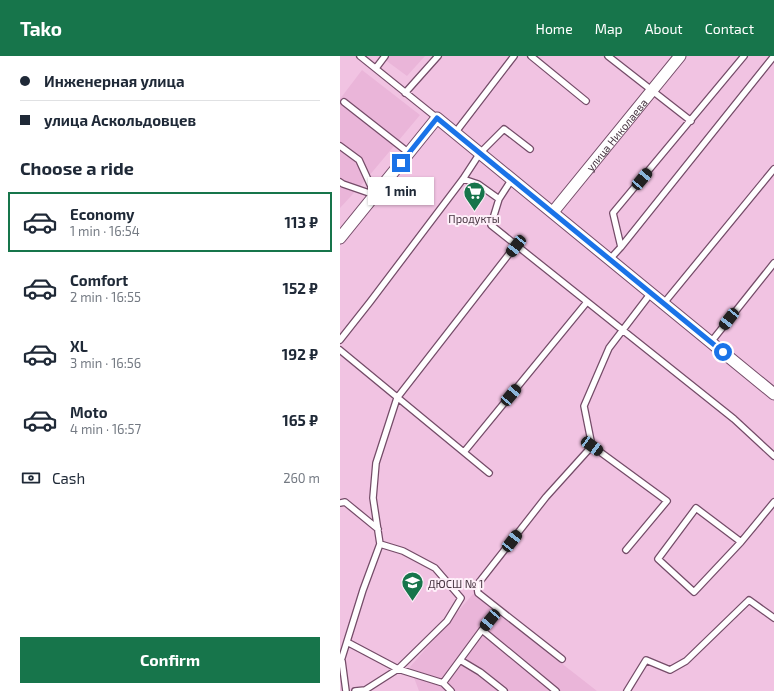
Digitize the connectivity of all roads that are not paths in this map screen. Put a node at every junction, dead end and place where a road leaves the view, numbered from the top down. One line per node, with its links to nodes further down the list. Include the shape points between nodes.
1 (360, 56): 10 (lane)
2 (385, 56): 10 (lane)
3 (438, 56): 12 (lane)
4 (514, 56): 17 (lane)
5 (531, 56): 14 (lane)
6 (608, 56): 11 (lane)
7 (680, 56): 11 (street, улица Николаева)
8 (744, 56): 16 (lane)
9 (774, 56): 31 (lane)
10 (376, 68): 12 (lane)
11 (652, 90): 16 (lane); 28 (street, улица Николаева)
12 (405, 93): 15 (lane)
13 (344, 102): 20 (lane)
14 (586, 102)
15 (437, 118): 17 (street); 20 (street)
16 (691, 121): 31 (lane, via 613,213)
17 (455, 133): 21 (street)
18 (340, 146): 26 (lane, via 359,160)
19 (530, 149): 21 (lane, via 504,129)
20 (409, 153): 26 (street)
21 (480, 154): 23 (lane); 24 (street)
22 (774, 169): 36 (lane)
23 (463, 179): 27 (lane, via 478,184); 38 (lane)
24 (512, 179): 27 (lane); 28 (street)
25 (340, 182): 26 (lane)
26 (375, 195): 29 (street)
27 (499, 199): 30 (lane, via 491,225)
28 (553, 212): 32 (street)
29 (342, 232)
30 (516, 246): 35 (lane); 42 (lane)
31 (621, 247): 32 (lane)
32 (610, 259): 34 (street)
33 (774, 263): 39 (lane)
34 (651, 293): 36 (street); 37 (lane)
35 (587, 302): 37 (lane); 44 (lane)
36 (664, 303): 39 (street)
37 (622, 330): 43 (lane, via 609,348 584,406); 45 (lane, via 734,419)
38 (340, 340)
39 (711, 342): 41 (street)
40 (340, 350): 42 (lane)
41 (773, 391)
42 (397, 398): 44 (lane); 49 (lane, via 376,463 373,498)
43 (592, 446): 52 (lane, via 667,501); 53 (lane, via 546,497 477,585 478,593)
44 (464, 452): 46 (lane)
45 (774, 456)
46 (489, 473)
47 (774, 502): 50 (lane)
48 (340, 503): 49 (lane, via 345,502)
49 (378, 529): 51 (lane)
50 (741, 542): 50 (lane, via 696,508 658,559 694,592)
51 (380, 544): 56 (lane); 60 (lane, via 403,551 435,568 461,598 447,621)
52 (626, 550)
53 (499, 610): 55 (lane); 57 (lane)
54 (774, 618): 68 (lane, via 749,600 686,661 670,670 646,660)
55 (482, 630): 58 (lane); 67 (lane)
56 (348, 642): 59 (lane); 60 (lane)
57 (562, 659)
58 (460, 660): 61 (lane); 66 (lane)
59 (341, 662): 62 (lane)
60 (398, 669): 61 (lane); 64 (lane)
61 (442, 683): 65 (lane)
62 (346, 691)
63 (355, 691): 64 (lane)
64 (364, 691)
65 (452, 691)
66 (504, 691)
67 (556, 691)
68 (627, 691)

